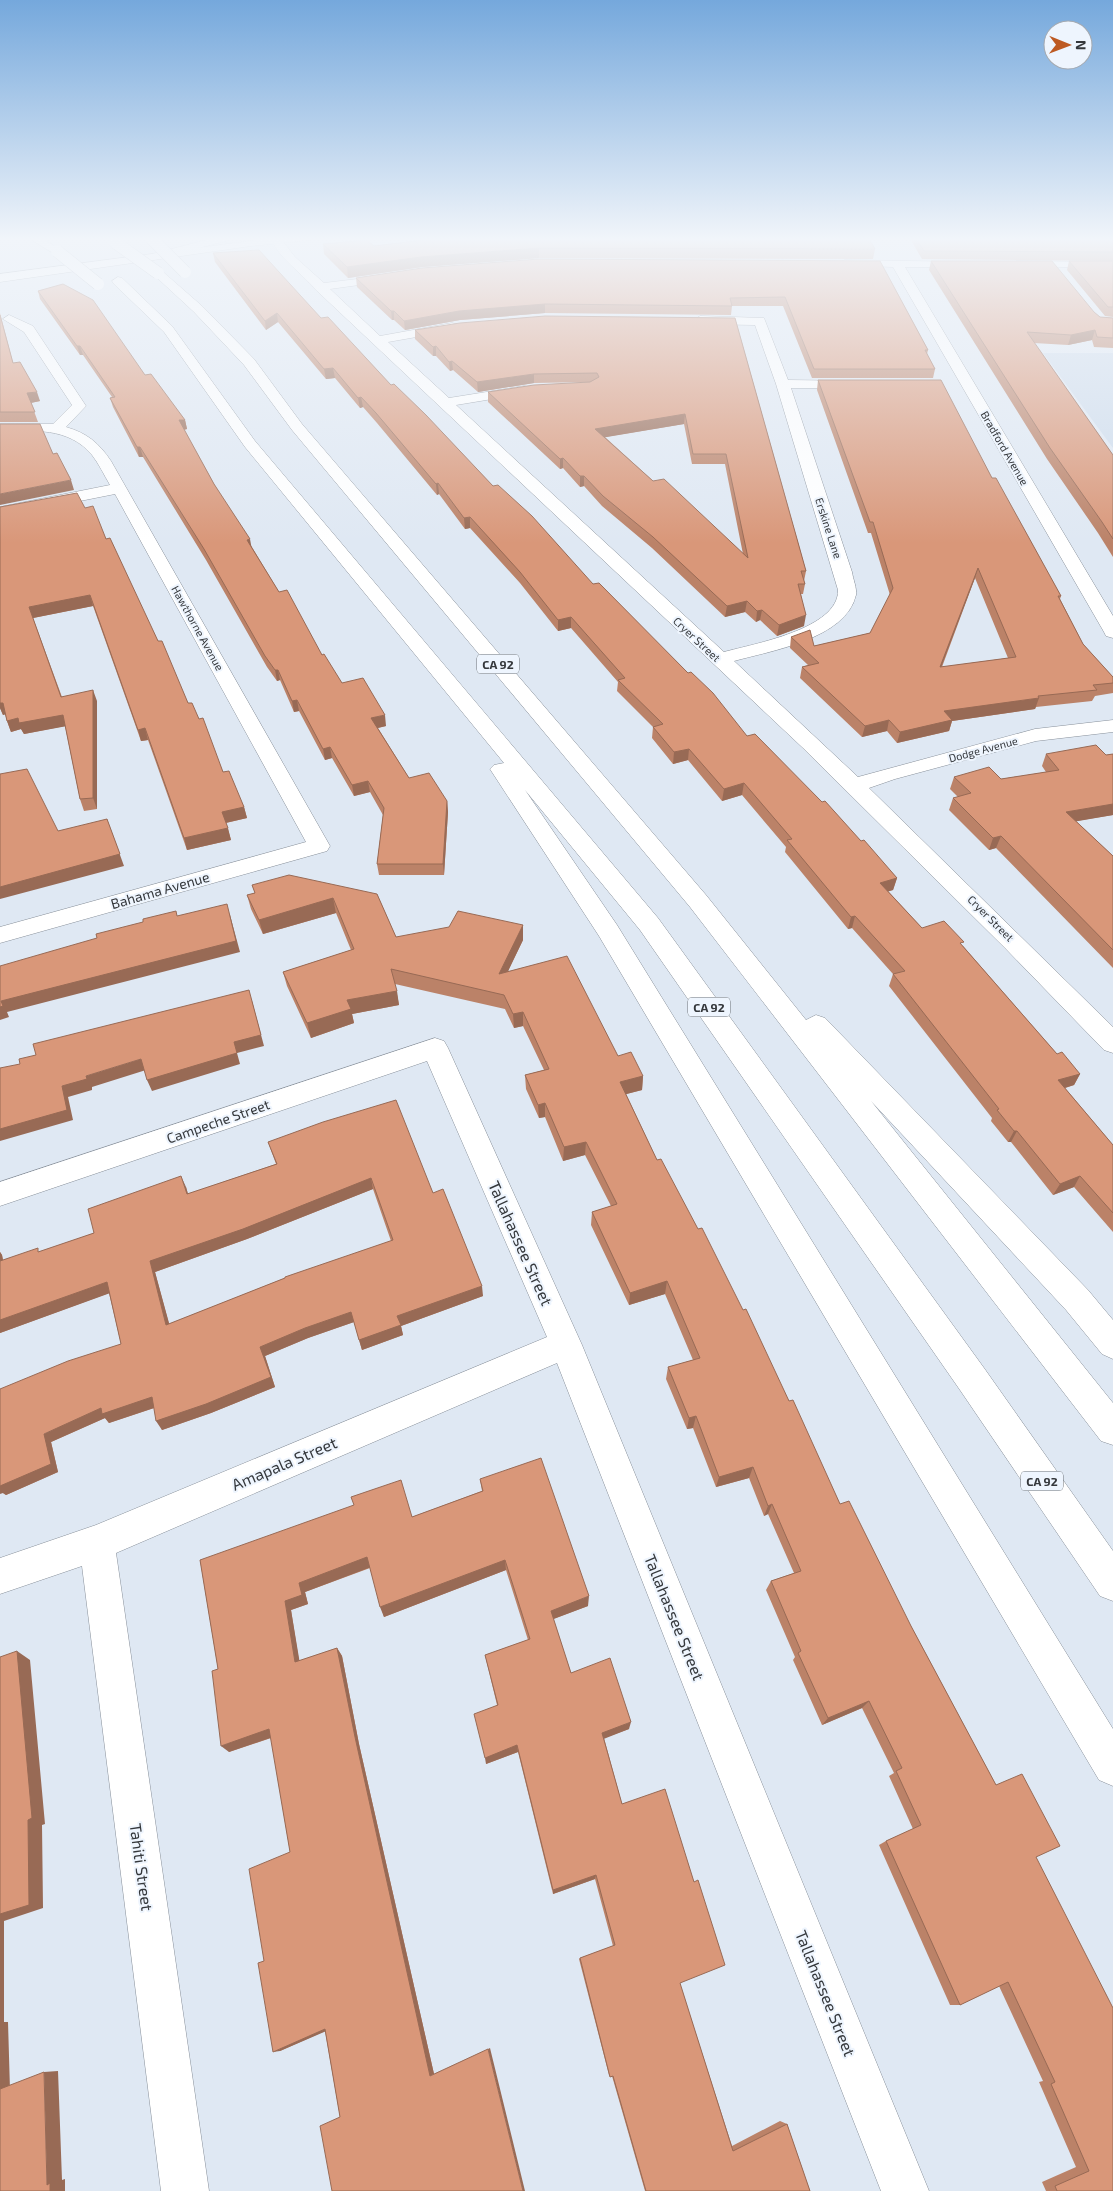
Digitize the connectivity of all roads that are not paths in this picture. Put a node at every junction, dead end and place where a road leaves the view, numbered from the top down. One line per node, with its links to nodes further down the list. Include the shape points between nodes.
1 (36, 339): 15 (main road, via 79,406)
2 (168, 339): 9 (main road)
3 (175, 339): 9 (main road, CA 92)
4 (227, 339): 24 (main road, CA 92, via 249,362 297,427)
5 (382, 339): 8 (main road)
6 (767, 339): 10 (main road, Erskine Lane)
7 (937, 339): 18 (main road, Bradford Avenue, via 961,384)
8 (377, 340): 13 (main road, Cryer Street)
9 (182, 350): 19 (main road, CA 92, via 250,444)
10 (783, 384): 11 (main road); 20 (main road, Erskine Lane, via 843,572 847,594 840,610 822,626)
11 (869, 384)
12 (541, 388): 13 (main road)
13 (445, 403): 20 (main road, Cryer Street)
14 (0, 428): 15 (main road)
15 (57, 428): 16 (main road, Hawthorne Avenue, via 94,448)
16 (120, 488): 17 (main road); 23 (main road, Hawthorne Avenue)
17 (0, 512)
18 (1113, 632)
19 (424, 653): 34 (main road, CA 92, via 650,924); 35 (main road, via 608,930)
20 (719, 659): 22 (main road, Cryer Street)
21 (1113, 726): 22 (main road, Dodge Avenue, via 1035,735)
22 (856, 785): 26 (main road, Cryer Street, via 1007,933)
23 (319, 846): 25 (main road, Bahama Avenue)
24 (698, 901): 29 (main road, via 1076,1300); 31 (main road, CA 92)
25 (0, 935)
26 (1113, 1043)
27 (435, 1048): 28 (main road, Campeche Street); 30 (main road, Tallahassee Street)
28 (0, 1194)
29 (1113, 1344)
30 (566, 1345): 32 (main road, Amapala Street); 37 (main road, Tallahassee Street)
31 (1113, 1429)
32 (97, 1543): 33 (main road, Amapala Street); 36 (main road, Tahiti Street)
33 (0, 1576)
34 (1113, 1583)
35 (1113, 1766)
36 (185, 2191)
37 (905, 2191)

